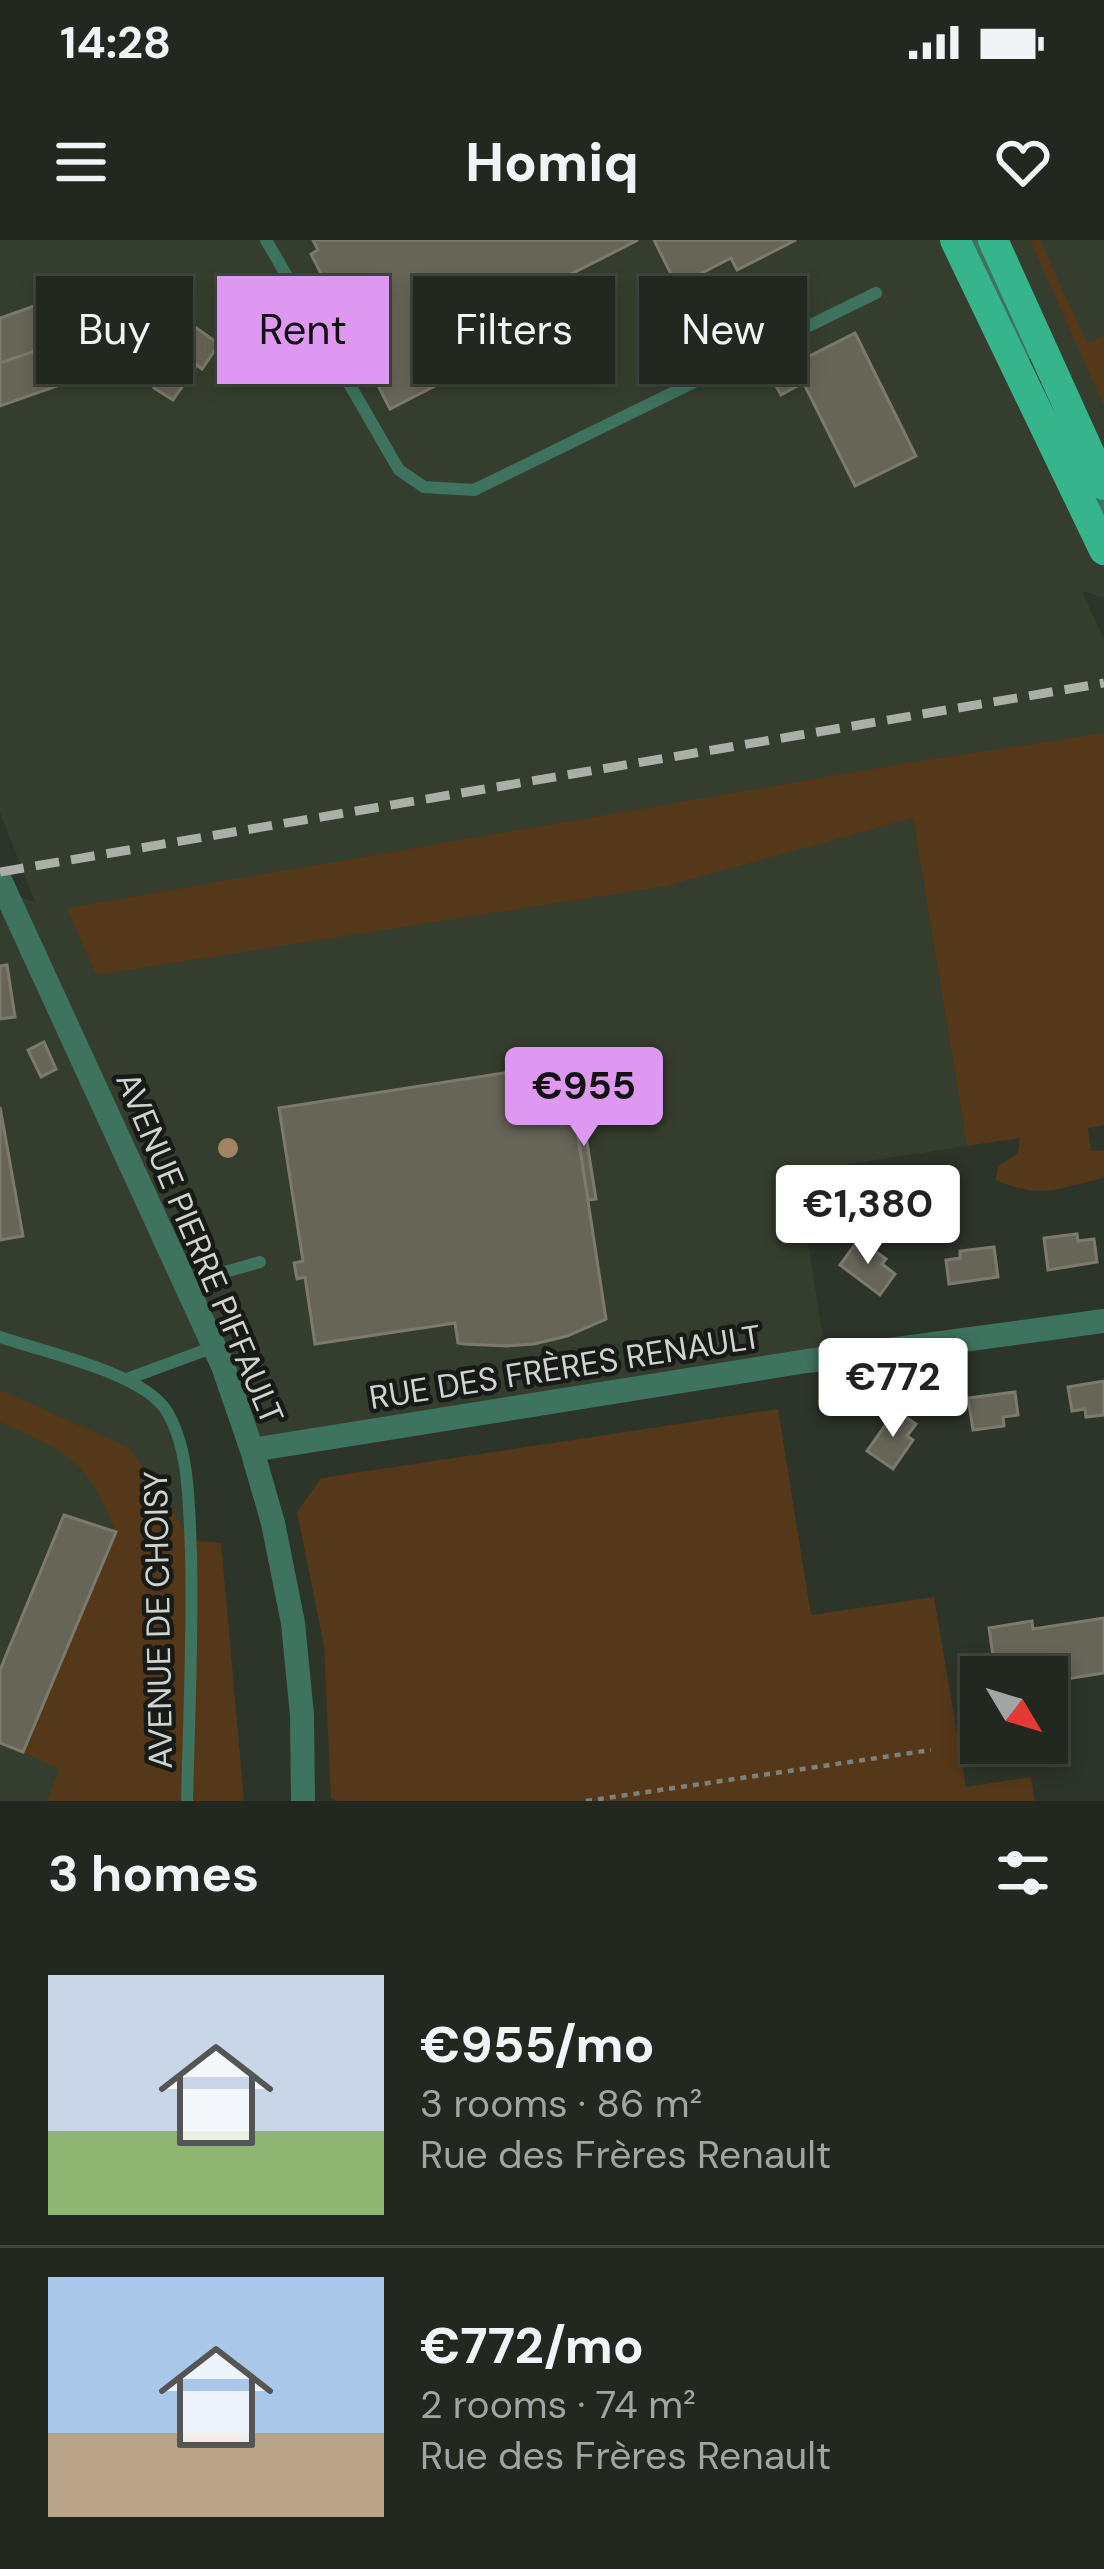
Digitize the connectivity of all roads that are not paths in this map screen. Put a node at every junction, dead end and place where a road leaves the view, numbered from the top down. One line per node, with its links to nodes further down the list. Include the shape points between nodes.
1 (266, 240): 5 (lane, via 399,470 424,487 474,490)
2 (955, 240): 8 (main road)
3 (975, 240): 7 (lane)
4 (990, 240): 6 (main road)
5 (876, 293)
6 (1104, 485)
7 (1104, 515)
8 (1104, 550)
9 (0, 880): 11 (street, AVENUE PIERRE PIFFAULT)
10 (260, 1262): 11 (lane, via 224,1272)
11 (192, 1300): 14 (street, AVENUE PIERRE PIFFAULT)
12 (1104, 1321): 16 (street, RUE DES FRÈRES RENAULT)
13 (0, 1337): 15 (lane, AVENUE DE CHOISY)
14 (214, 1347): 15 (lane); 16 (street, AVENUE PIERRE PIFFAULT)
15 (127, 1378): 17 (lane, AVENUE DE CHOISY, via 165,1408 184,1455 192,1616)
16 (251, 1450): 18 (street, AVENUE PIERRE PIFFAULT, via 293,1623)
17 (187, 1801)
18 (303, 1801)

